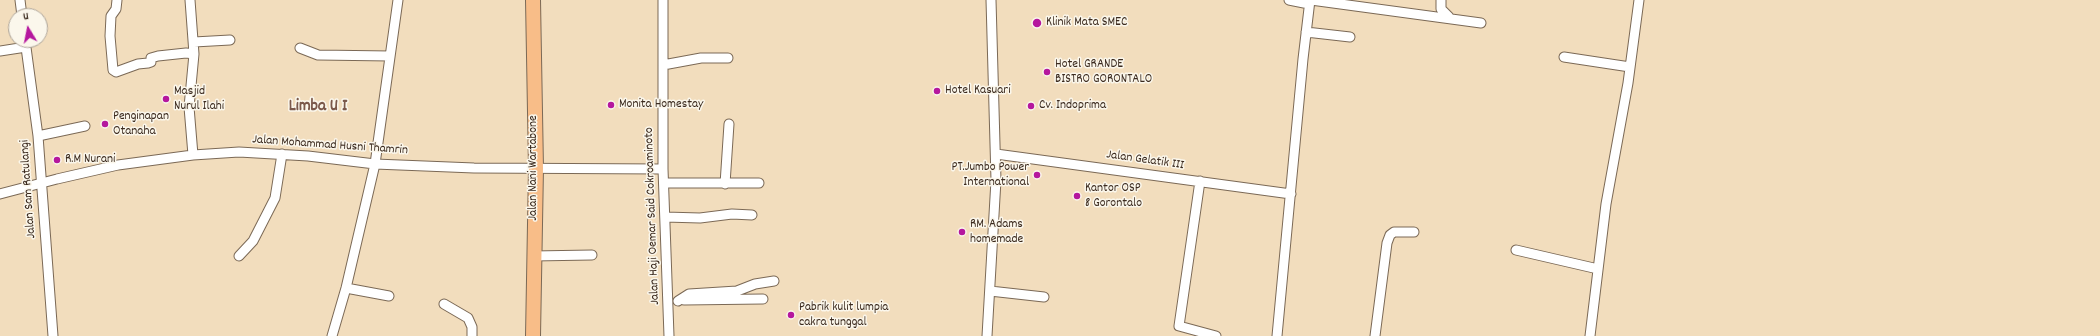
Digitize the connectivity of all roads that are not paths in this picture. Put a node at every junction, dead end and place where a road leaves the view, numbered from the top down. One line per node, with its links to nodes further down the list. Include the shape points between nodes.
1 (117, 0): 19 (street, via 116,9 111,16 113,70 116,72 148,63 151,62 151,58 158,56)
2 (190, 0): 16 (street)
3 (398, 0): 20 (street)
4 (533, 0): 32 (main road, Jalan Nani Wartabone)
5 (663, 0): 23 (street, Jalan Haji Oemar Said Cokroaminoto)
6 (992, 0): 29 (street)
7 (1289, 0): 10 (street)
8 (1441, 0): 11 (street, via 1441,9)
9 (1639, 0): 24 (street)
10 (1310, 1): 11 (street); 13 (street)
11 (1449, 17): 12 (street)
12 (1481, 23)
13 (1306, 32): 14 (street); 40 (street)
14 (1350, 37)
15 (230, 40): 16 (street)
16 (194, 42): 19 (street)
17 (26, 48): 27 (street, Jalan Sam Ratulangi)
18 (300, 48): 20 (street, via 318,55)
19 (194, 54): 30 (street, via 189,101)
20 (390, 56): 31 (street)
21 (1564, 57): 24 (street)
22 (728, 58): 23 (street, via 701,58)
23 (663, 65): 33 (street, Jalan Haji Oemar Said Cokroaminoto)
24 (1630, 67): 48 (street, via 1606,204)
25 (729, 124): 38 (street)
26 (85, 126): 27 (street)
27 (38, 136): 35 (street, Jalan Sam Ratulangi)
28 (282, 154): 30 (street, Jalan Mohammad Husni Thamrin, via 239,152); 31 (street, Jalan Mohammad Husni Thamrin); 46 (street, via 275,198 251,245)
29 (996, 154): 34 (street, Jalan Gelatik III); 51 (street)
30 (193, 155): 35 (street, Jalan Mohammad Husni Thamrin, via 118,165)
31 (375, 164): 32 (street, Jalan Mohammad Husni Thamrin); 50 (street)
32 (536, 168): 33 (street, Jalan Mohammad Husni Thamrin); 47 (main road, Jalan Nani Wartabone)
33 (663, 169): 36 (street, Jalan Haji Oemar Said Cokroaminoto)
34 (1200, 182): 40 (street, Jalan Gelatik III); 63 (street, via 1179,326)
35 (42, 183): 39 (street, Jalan Mohammad Husni Thamrin); 57 (street, Jalan Sam Ratulangi)
36 (664, 183): 38 (street); 42 (street, Jalan Haji Oemar Said Cokroaminoto)
37 (758, 183): 38 (street)
38 (725, 184)
39 (0, 194)
40 (1291, 194): 64 (street)
41 (752, 215): 42 (street)
42 (665, 217): 55 (street, Jalan Haji Oemar Said Cokroaminoto)
43 (1414, 232): 65 (street, via 1394,232 1387,243)
44 (1516, 250): 48 (street)
45 (592, 255): 47 (street)
46 (239, 256)
47 (533, 256): 60 (main road, Jalan Nani Wartabone)
48 (1598, 269): 66 (street)
49 (774, 281): 55 (street, via 755,284 737,291 689,294)
50 (346, 288): 52 (street); 58 (street)
51 (990, 292): 53 (street); 62 (street)
52 (389, 296)
53 (1044, 297)
54 (763, 299): 55 (street)
55 (673, 301): 61 (street, Jalan Haji Oemar Said Cokroaminoto)
56 (444, 304): 59 (street, via 468,318)
57 (53, 336)
58 (332, 336)
59 (472, 336)
60 (533, 336)
61 (669, 336)
62 (987, 336)
63 (1216, 336)
64 (1277, 336)
65 (1376, 336)
66 (1590, 336)

